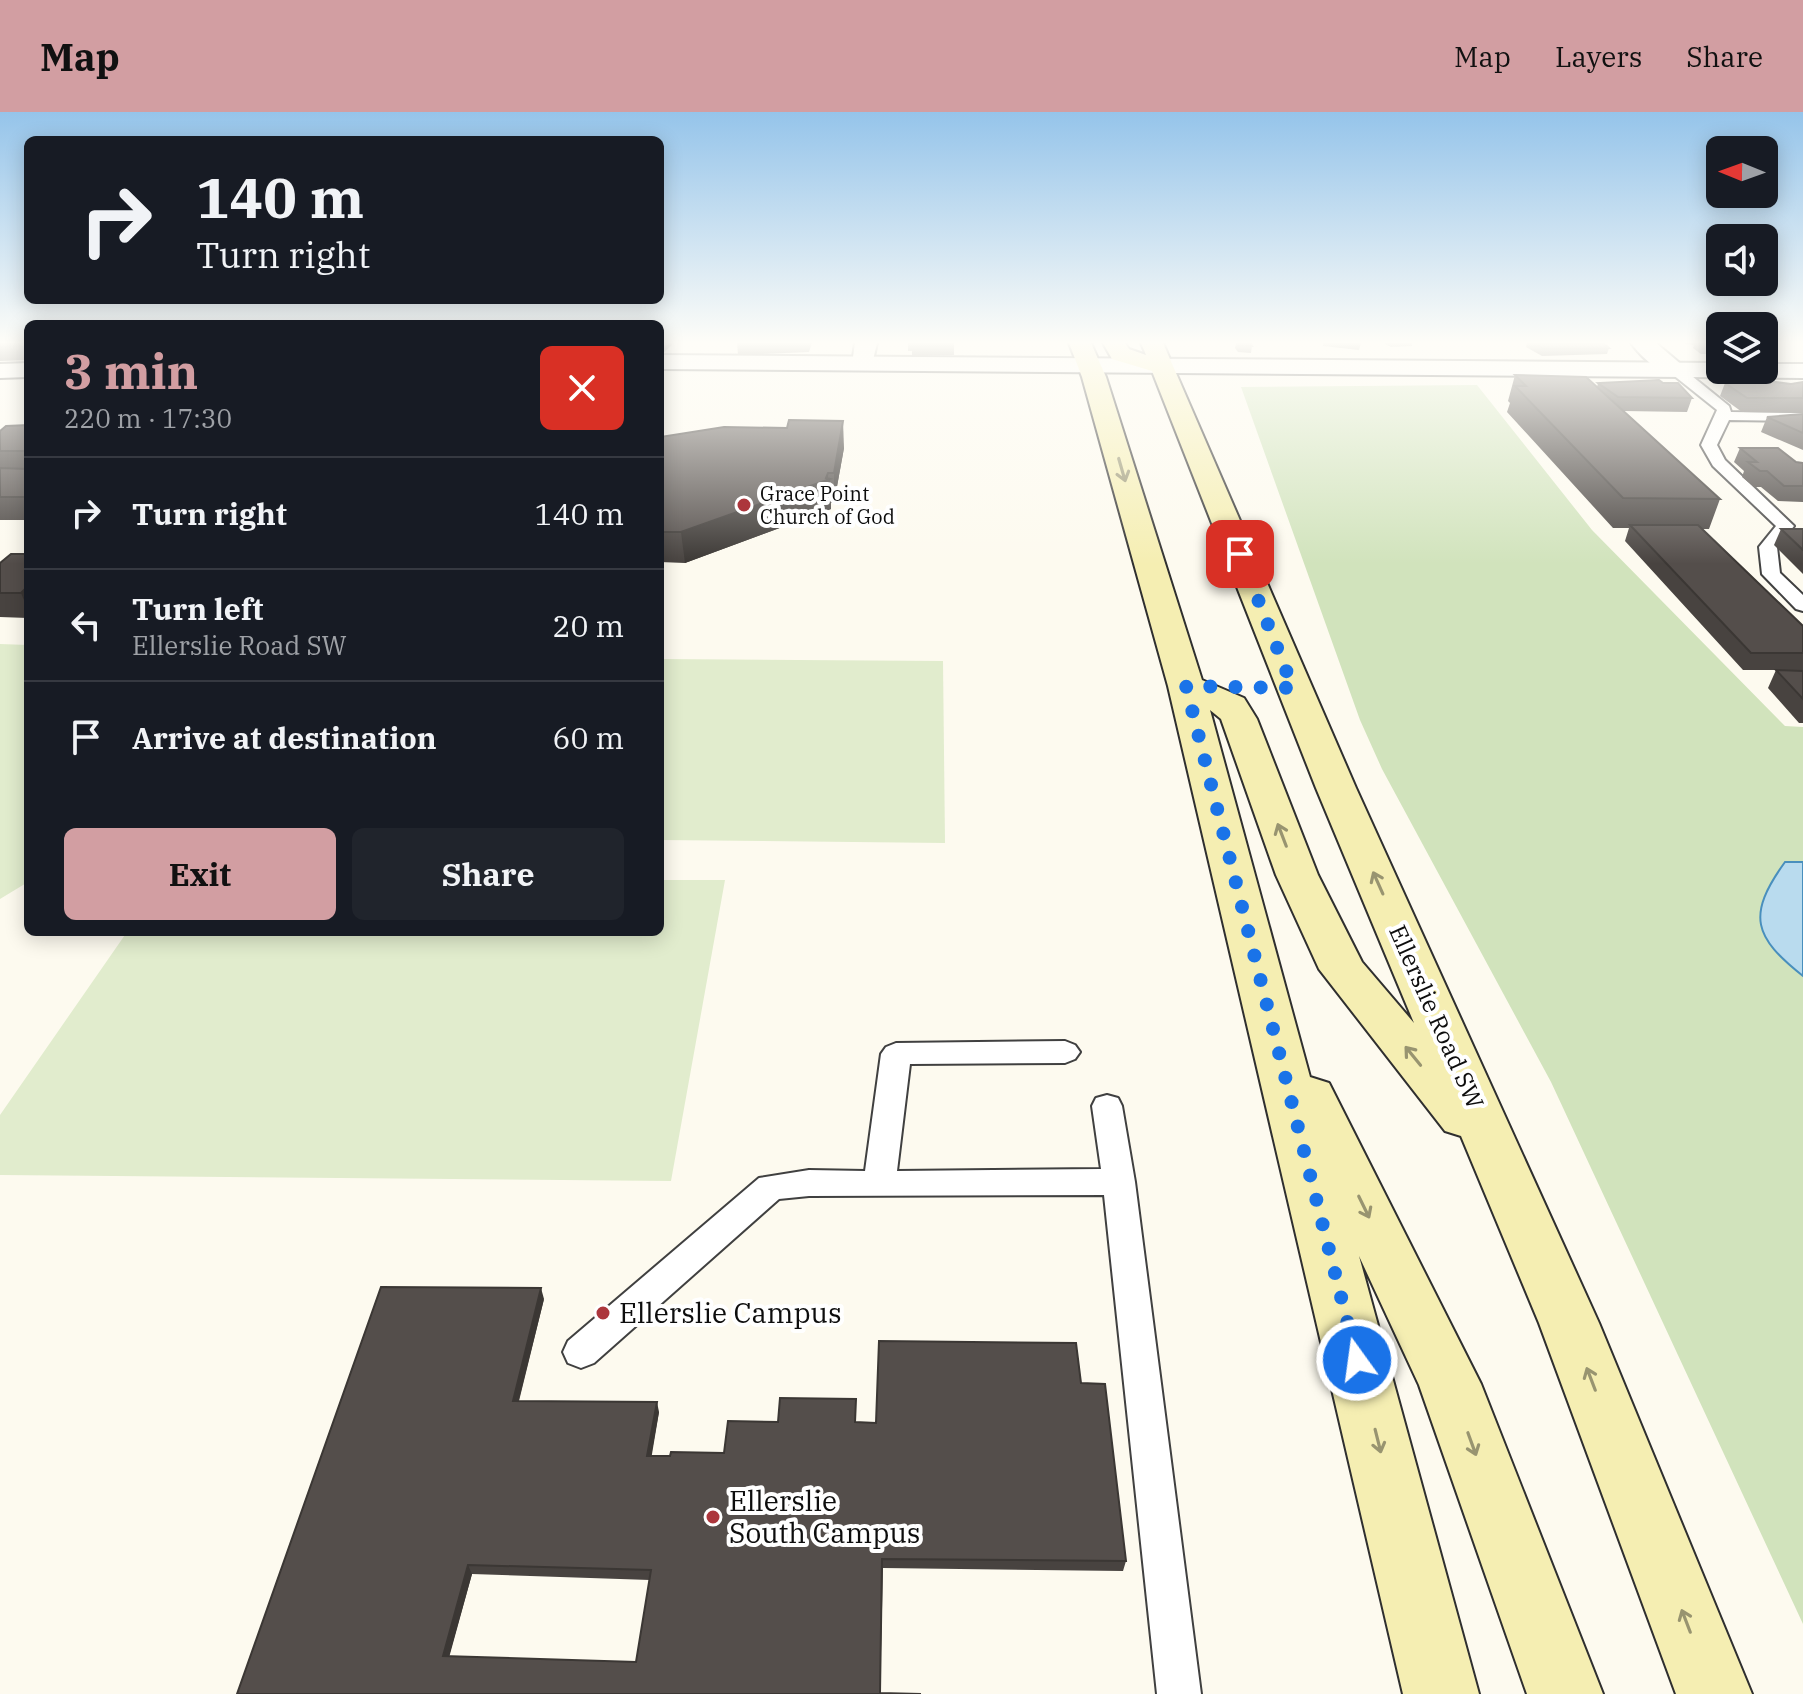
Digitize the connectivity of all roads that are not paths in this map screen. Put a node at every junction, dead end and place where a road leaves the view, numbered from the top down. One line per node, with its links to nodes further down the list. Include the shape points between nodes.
1 (1724, 416): 6 (lane, via 1709,445 1719,463 1785,526 1768,547 1771,574)
2 (1112, 417): 7 (main road, one-way to 7)
3 (1176, 417): 5 (main road, Ellerslie Road SW)
4 (1169, 449): 5 (main road)
5 (1230, 527): 8 (main road, Ellerslie Road SW)
6 (1803, 605)
7 (1186, 686): 8 (main road); 9 (main road); 12 (main road, one-way to 7, via 1342,969 1297,875 1231,706)
8 (1293, 688): 12 (main road, Ellerslie Road SW, one-way to 8)
9 (1270, 1011): 17 (main road, one-way to 17); 18 (main road, one-way to 18, via 1450,1384)
10 (1065, 1052): 14 (lane, via 896,1054)
11 (1107, 1106): 13 (lane)
12 (1499, 1159): 19 (main road, Ellerslie Road SW, one-way to 12)
13 (1119, 1182): 14 (lane); 16 (lane)
14 (879, 1184): 15 (lane, via 771,1187)
15 (581, 1352)
16 (1179, 1694)
17 (1441, 1694)
18 (1565, 1694)
19 (1714, 1694)

